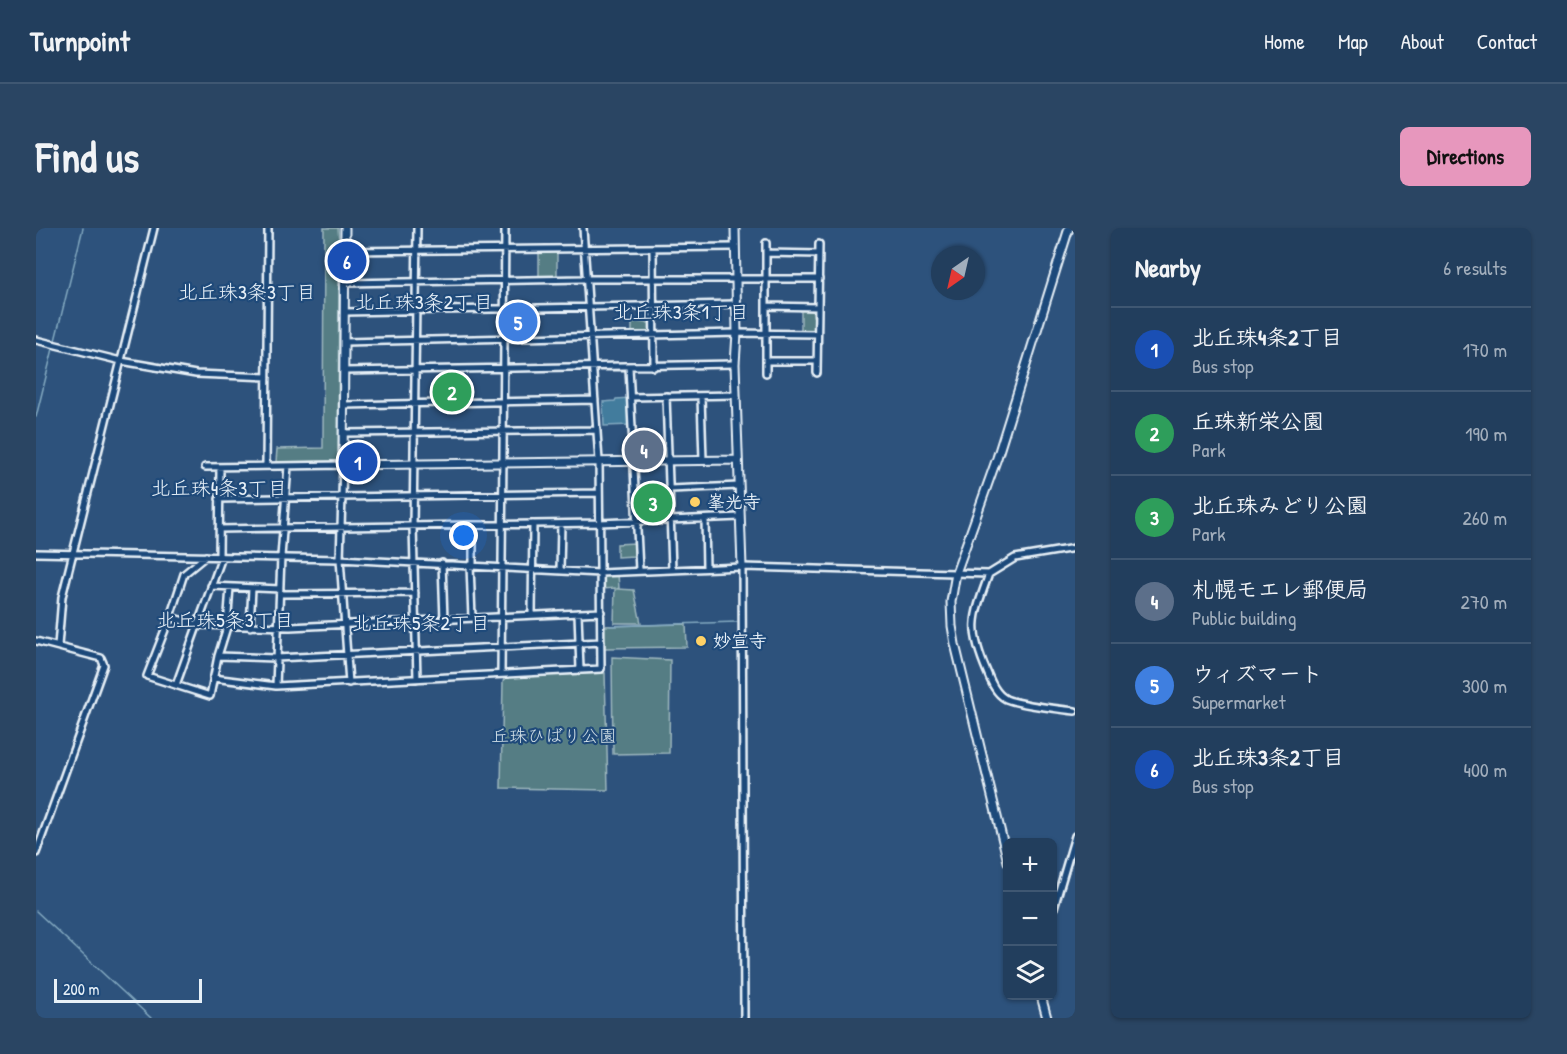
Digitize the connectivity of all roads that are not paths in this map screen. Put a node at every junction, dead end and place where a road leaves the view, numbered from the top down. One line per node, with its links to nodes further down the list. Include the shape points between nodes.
1 (154, 228): 44 (street)
2 (268, 228): 56 (street)
3 (345, 228): 16 (street)
4 (417, 228): 15 (street)
5 (505, 228): 11 (street)
6 (582, 228): 12 (street)
7 (735, 228): 14 (street)
8 (1069, 228): 120 (street, via 997,458)
9 (766, 243): 17 (street)
10 (819, 243): 18 (street)
11 (506, 248): 12 (street); 15 (street); 24 (street)
12 (584, 248): 13 (street); 21 (street)
13 (653, 248): 14 (street); 22 (street)
14 (735, 248): 19 (street)
15 (416, 250): 16 (street); 25 (street)
16 (345, 251): 26 (street)
17 (766, 253): 18 (street); 20 (street)
18 (819, 254): 23 (street)
19 (735, 278): 20 (street); 22 (street); 27 (street)
20 (766, 278): 23 (street); 29 (street)
21 (586, 279): 22 (street); 24 (street); 31 (street)
22 (654, 279): 28 (street)
23 (819, 279): 30 (street)
24 (506, 280): 25 (street); 32 (street)
25 (416, 282): 26 (street); 34 (street)
26 (345, 283): 33 (street)
27 (736, 304): 28 (street); 35 (street)
28 (654, 306): 31 (street); 38 (street)
29 (767, 306): 30 (street); 36 (street)
30 (818, 307): 37 (street)
31 (589, 308): 32 (street); 39 (street)
32 (506, 309): 34 (street); 40 (street)
33 (345, 312): 34 (street); 43 (street)
34 (416, 312): 42 (street)
35 (737, 333): 36 (street); 38 (street); 47 (street)
36 (767, 334): 37 (street); 45 (street)
37 (817, 334): 46 (street)
38 (654, 336): 39 (street); 49 (street)
39 (591, 337): 40 (street); 50 (street)
40 (506, 338): 42 (street); 51 (street)
41 (36, 340): 44 (street)
42 (415, 341): 43 (street); 53 (street)
43 (344, 342): 52 (street)
44 (121, 361): 56 (street, via 196,374); 104 (street)
45 (767, 361): 46 (street); 55 (street)
46 (817, 361): 54 (street)
47 (735, 364): 49 (street); 57 (street)
48 (629, 367): 49 (street); 50 (street); 60 (street)
49 (654, 367)
50 (593, 368): 51 (street); 61 (street)
51 (505, 370): 53 (street); 62 (street)
52 (344, 371): 53 (street); 64 (street)
53 (415, 371): 63 (street)
54 (817, 372)
55 (766, 373)
56 (267, 377): 77 (street)
57 (736, 395): 59 (street); 72 (street)
58 (666, 396): 59 (street); 60 (street); 69 (street)
59 (701, 396): 71 (street)
60 (631, 397): 70 (street)
61 (595, 400): 62 (street); 65 (street)
62 (505, 402): 63 (street); 66 (street)
63 (415, 403): 64 (street); 67 (street)
64 (344, 405): 68 (street)
65 (597, 430): 66 (street); 73 (street)
66 (505, 431): 67 (street); 74 (street)
67 (414, 433): 68 (street); 75 (street)
68 (343, 434): 76 (street)
69 (668, 459): 70 (street); 71 (street); 82 (street)
70 (633, 460): 73 (street); 92 (street)
71 (703, 460): 72 (street)
72 (738, 460): 81 (street)
73 (598, 461): 74 (street); 84 (street)
74 (504, 463): 75 (street); 83 (street)
75 (414, 464): 76 (street); 85 (street)
76 (343, 465): 78 (street); 87 (street)
77 (267, 466): 78 (street); 80 (street)
78 (288, 466): 86 (street)
79 (205, 467): 80 (street)
80 (220, 467): 88 (street)
81 (739, 486): 82 (street); 89 (street)
82 (670, 489): 91 (street)
83 (504, 494): 84 (street); 85 (street); 97 (street)
84 (599, 494): 95 (street)
85 (414, 496): 87 (street); 98 (street)
86 (285, 498): 87 (street); 88 (street); 101 (street)
87 (341, 498): 99 (street)
88 (219, 499): 100 (street)
89 (740, 517): 90 (street); 113 (street)
90 (705, 519): 91 (street); 115 (street)
91 (671, 521): 92 (street); 116 (street)
92 (636, 522): 95 (street); 118 (street)
93 (533, 524): 94 (street); 97 (street); 114 (street)
94 (561, 524): 95 (street); 117 (street)
95 (599, 524): 119 (street)
96 (473, 525): 97 (street); 98 (street); 111 (street)
97 (503, 525): 112 (street)
98 (413, 527): 99 (street); 109 (street)
99 (341, 528): 101 (street); 108 (street)
100 (219, 529): 101 (street); 106 (street)
101 (283, 529): 107 (street)
102 (1075, 548): 121 (street, via 1015,558)
103 (36, 553): 104 (street)
104 (74, 553): 105 (street); 144 (street, via 63,597)
105 (206, 555): 106 (street); 132 (street, via 184,574)
106 (220, 556): 107 (street); 122 (street)
107 (281, 557): 108 (street); 125 (street)
108 (340, 559): 109 (street); 126 (street)
109 (413, 562): 110 (street); 127 (street)
110 (442, 564): 111 (street); 134 (street)
111 (472, 565): 112 (street); 133 (street)
112 (502, 566): 114 (street); 131 (street)
113 (742, 567): 115 (street); 120 (street); 163 (street)
114 (532, 568): 117 (street); 130 (street)
115 (706, 568): 116 (street)
116 (672, 569): 118 (street)
117 (560, 570): 119 (street)
118 (639, 570): 119 (street)
119 (600, 573): 128 (street)
120 (956, 573): 121 (street); 159 (street, via 952,626)
121 (989, 574): 157 (street, via 976,609 974,629 976,648 993,685 1006,699)
122 (211, 586): 123 (street); 137 (street)
123 (230, 587): 124 (street); 138 (street)
124 (252, 588): 125 (street); 139 (street)
125 (280, 592): 126 (street); 140 (street)
126 (342, 593): 127 (street); 136 (street)
127 (415, 593): 135 (street)
128 (601, 612): 129 (street); 142 (street)
129 (578, 613): 130 (street); 143 (street)
130 (532, 615): 131 (street)
131 (502, 616): 133 (street); 145 (street)
132 (170, 617): 137 (street); 155 (street, via 147,676)
133 (472, 618): 134 (street)
134 (444, 620): 135 (street)
135 (416, 621): 136 (street); 146 (street)
136 (344, 624): 140 (street); 147 (street)
137 (198, 625): 138 (street); 155 (street)
138 (227, 627): 139 (street); 148 (street)
139 (250, 627): 140 (street)
140 (278, 627): 149 (street)
141 (36, 641): 144 (street)
142 (601, 642): 143 (street); 150 (street, via 601,669)
143 (579, 643): 145 (street); 150 (street)
144 (58, 646): 160 (street, via 100,658 104,665)
145 (502, 646): 146 (street); 151 (street)
146 (416, 650): 147 (street); 153 (street)
147 (347, 653): 149 (street); 154 (street)
148 (218, 656): 149 (street); 152 (street)
149 (276, 658): 156 (street)
150 (580, 670): 151 (street)
151 (501, 674): 153 (street)
152 (213, 678): 155 (street, via 210,696); 156 (street)
153 (417, 679): 154 (street)
154 (349, 683): 156 (street)
155 (176, 685)
156 (276, 686)
157 (1075, 711)
158 (1075, 836): 161 (street)
159 (1003, 843)
160 (36, 853)
161 (1057, 897)
162 (1042, 1000): 164 (street)
163 (744, 1018)
164 (1047, 1018)

